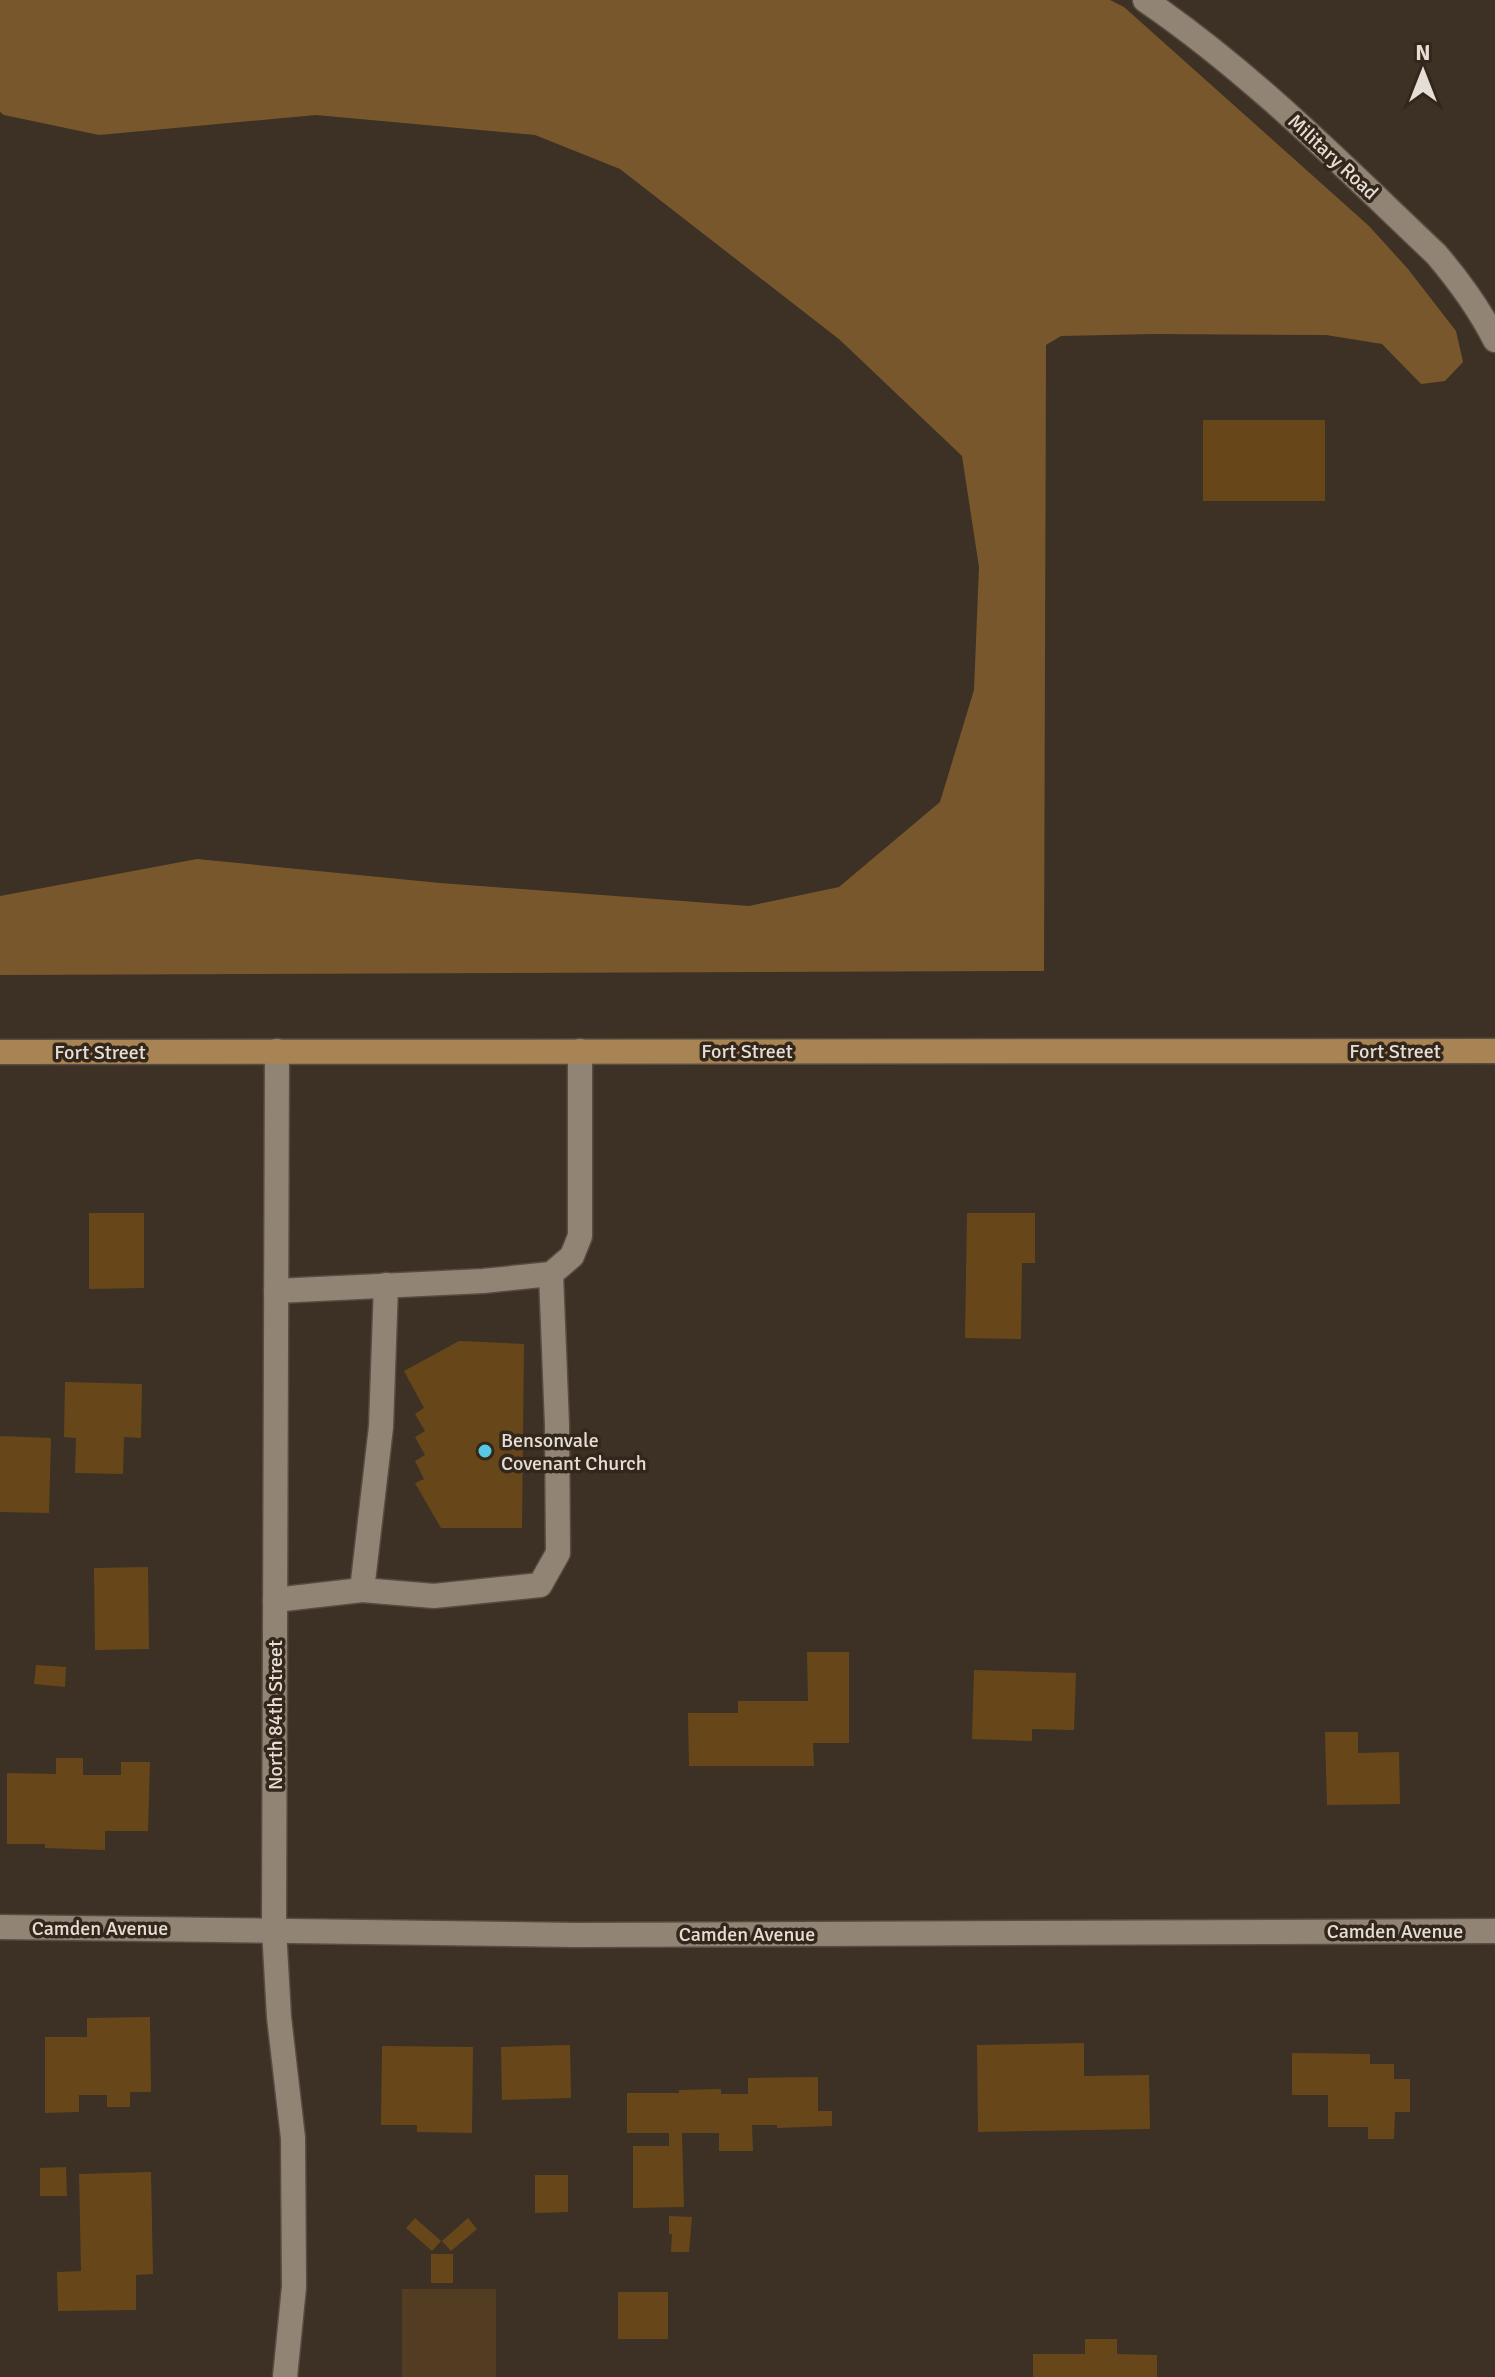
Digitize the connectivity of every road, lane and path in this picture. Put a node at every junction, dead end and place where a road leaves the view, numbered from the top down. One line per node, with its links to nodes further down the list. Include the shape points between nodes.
1 (1145, 0): 2 (street, Military Road, via 1262,90 1436,254 1459,280)
2 (1495, 340)
3 (277, 1051): 4 (main road, Fort Street); 6 (main road, Fort Street); 9 (street, North 84th Street)
4 (580, 1051): 5 (main road, Fort Street); 7 (street, via 580,1236 572,1256)
5 (1495, 1051)
6 (0, 1052)
7 (551, 1274): 8 (street); 10 (street, via 558,1553 550,1572 540,1585 434,1596)
8 (386, 1285): 9 (street); 10 (street, via 381,1427)
9 (276, 1291): 11 (street, North 84th Street)
10 (362, 1590): 11 (street)
11 (275, 1600): 13 (street, North 84th Street)
12 (0, 1927): 13 (street, Camden Avenue)
13 (274, 1929): 14 (street, Camden Avenue, via 575,1935); 15 (street, North 84th Street, via 293,2138 294,2287)
14 (1495, 1931)
15 (285, 2377)

